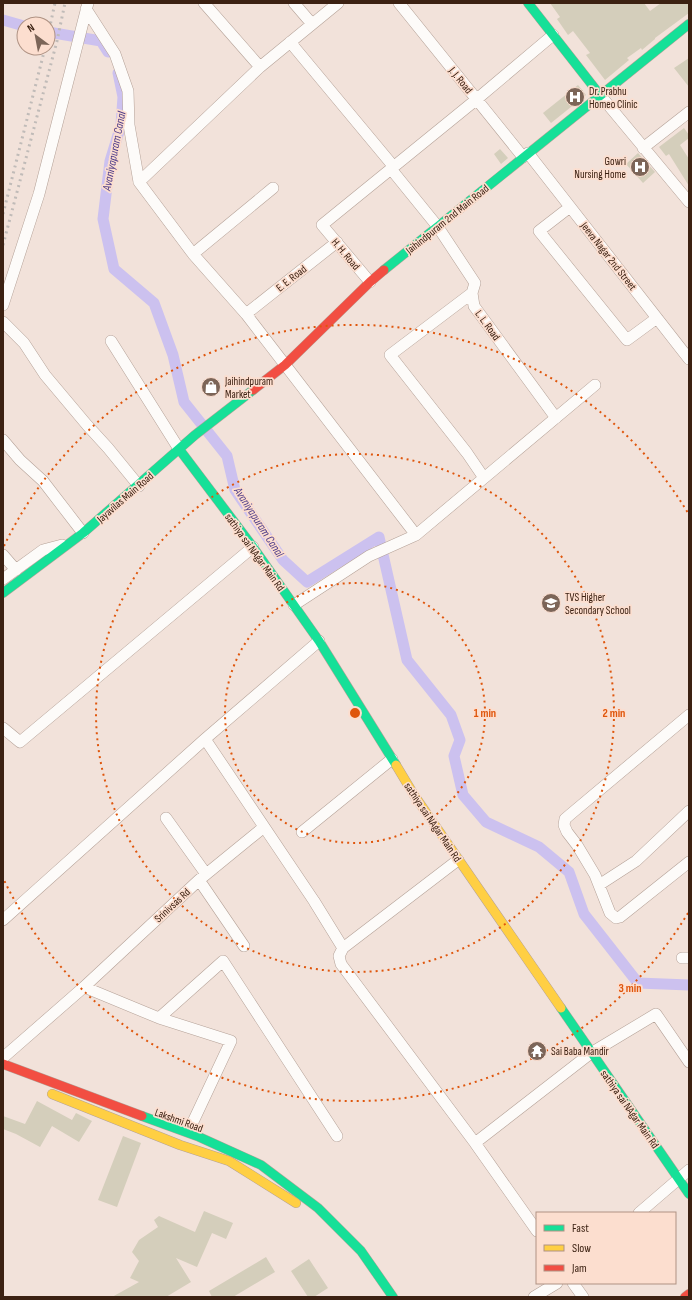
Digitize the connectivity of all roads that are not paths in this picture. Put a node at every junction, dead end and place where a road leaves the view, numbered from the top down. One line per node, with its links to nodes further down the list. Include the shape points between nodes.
1 (204, 3): 11 (street)
2 (294, 3): 7 (street)
3 (338, 3): 7 (street)
4 (399, 3): 13 (street, J. J. Road)
5 (528, 3): 9 (street)
6 (87, 6): 18 (street, via 115,54 128,91 128,125); 27 (street, via 39,194)
7 (312, 24): 10 (street)
8 (689, 24): 12 (street, Jaihindpuram 2nd Main Road)
9 (553, 35): 12 (street); 13 (street)
10 (290, 42): 11 (street); 17 (street)
11 (260, 67): 18 (street)
12 (600, 96): 15 (street); 16 (street, Jaihindpuram 2nd Main Road)
13 (477, 99): 16 (street, J. J. Road); 17 (street)
14 (689, 112): 15 (street)
15 (644, 148): 20 (street)
16 (526, 155): 21 (street, Jeeva Nagar 2nd Street); 22 (street, Jaihindpuram 2nd Main Road)
17 (392, 168): 22 (street); 23 (street, H. H. Road, via 322,225)
18 (139, 182): 24 (street)
19 (273, 188): 24 (street)
20 (689, 202)
21 (570, 207): 29 (street, Jeeva Nagar 2nd Street); 29 (street, via 539,231 628,340)
22 (438, 227): 25 (street, Jaihindpuram 2nd Main Road); 26 (street, L. L. Road, via 475,283)
23 (336, 242): 25 (street, H. H. Road); 28 (street, E. E. Road)
24 (193, 254): 28 (street)
25 (370, 282): 33 (street, Jaihindpuram 2nd Main Road)
26 (472, 293): 35 (street, L. L. Road, via 474,306); 39 (street, via 390,356 468,453)
27 (3, 305)
28 (246, 314): 33 (street)
29 (657, 318): 32 (street, Jeeva Nagar 2nd Street)
30 (3, 322): 40 (street, via 24,343 86,425)
31 (111, 341): 38 (street)
32 (689, 359)
33 (285, 366): 36 (street, Jaihindpuram 2nd Main Road); 42 (street)
34 (595, 385): 35 (street)
35 (556, 418): 39 (street)
36 (195, 435): 38 (street, Jayavilas Main Road)
37 (3, 440): 41 (street, via 43,481)
38 (179, 450): 40 (street, Jayavilas Main Road); 44 (street, sathiya sai NAgar Main Rd)
39 (484, 478): 42 (street)
40 (139, 486): 41 (street, Jayavilas Main Road)
41 (83, 533): 43 (street, Jayavilas Main Road)
42 (416, 535): 49 (street, via 369,556)
43 (70, 543): 46 (street, Jayavilas Main Road, via 43,550); 48 (street, Jayavilas Main Road)
44 (253, 548): 49 (street, sathiya sai NAgar Main Rd); 52 (street, via 20,742)
45 (3, 555): 46 (street)
46 (16, 570): 47 (street, Jayavilas Main Road)
47 (3, 579)
48 (3, 593)
49 (294, 605): 50 (street, sathiya sai NAgar Main Rd)
50 (319, 641): 53 (street); 54 (street, sathiya sai NAgar Main Rd)
51 (689, 716): 62 (street, via 565,819 567,832)
52 (3, 728)
53 (205, 739): 57 (street); 63 (street)
54 (392, 759): 58 (street); 59 (street, sathiya sai NAgar Main Rd)
55 (689, 811): 62 (street, via 636,861)
56 (166, 818): 61 (street)
57 (264, 826): 61 (street, Srinivsas Rd); 65 (street)
58 (302, 832)
59 (458, 860): 65 (street); 68 (street, sathiya sai NAgar Main Rd)
60 (689, 862): 62 (street, via 620,918 616,918 610,912)
61 (203, 877): 64 (street); 66 (street, Srinivsas Rd)
62 (599, 885)
63 (3, 920)
64 (244, 946)
65 (343, 948): 75 (street, via 339,956 342,964)
66 (84, 987): 67 (street); 69 (street, Srinivsas Rd)
67 (159, 1018): 73 (street, via 231,1041); 74 (street, via 223,961)
68 (591, 1052): 70 (street, via 656,1014); 75 (street); 78 (street, sathiya sai NAgar Main Rd)
69 (4, 1058): 72 (street); 73 (street, Lakshmi Road)
70 (689, 1062)
71 (42, 1090): 81 (street, Lakshmi Road, via 180,1145 230,1161 288,1198)
72 (125, 1100)
73 (194, 1127): 81 (street, Lakshmi Road, via 261,1165 318,1208)
74 (337, 1136)
75 (475, 1143): 82 (street)
76 (253, 1152): 81 (street, Lakshmi Road, via 277,1166 323,1203)
77 (689, 1170): 78 (street)
78 (678, 1178): 79 (street, sathiya sai NAgar Main Rd); 80 (street)
79 (689, 1194)
80 (640, 1212)
81 (331, 1221): 86 (street, Lakshmi Road, via 361,1251)
82 (536, 1230)
83 (555, 1284): 87 (street)
84 (575, 1284): 88 (street)
85 (689, 1294): 89 (street)
86 (393, 1297)
87 (534, 1297)
88 (583, 1297)
89 (685, 1297)

